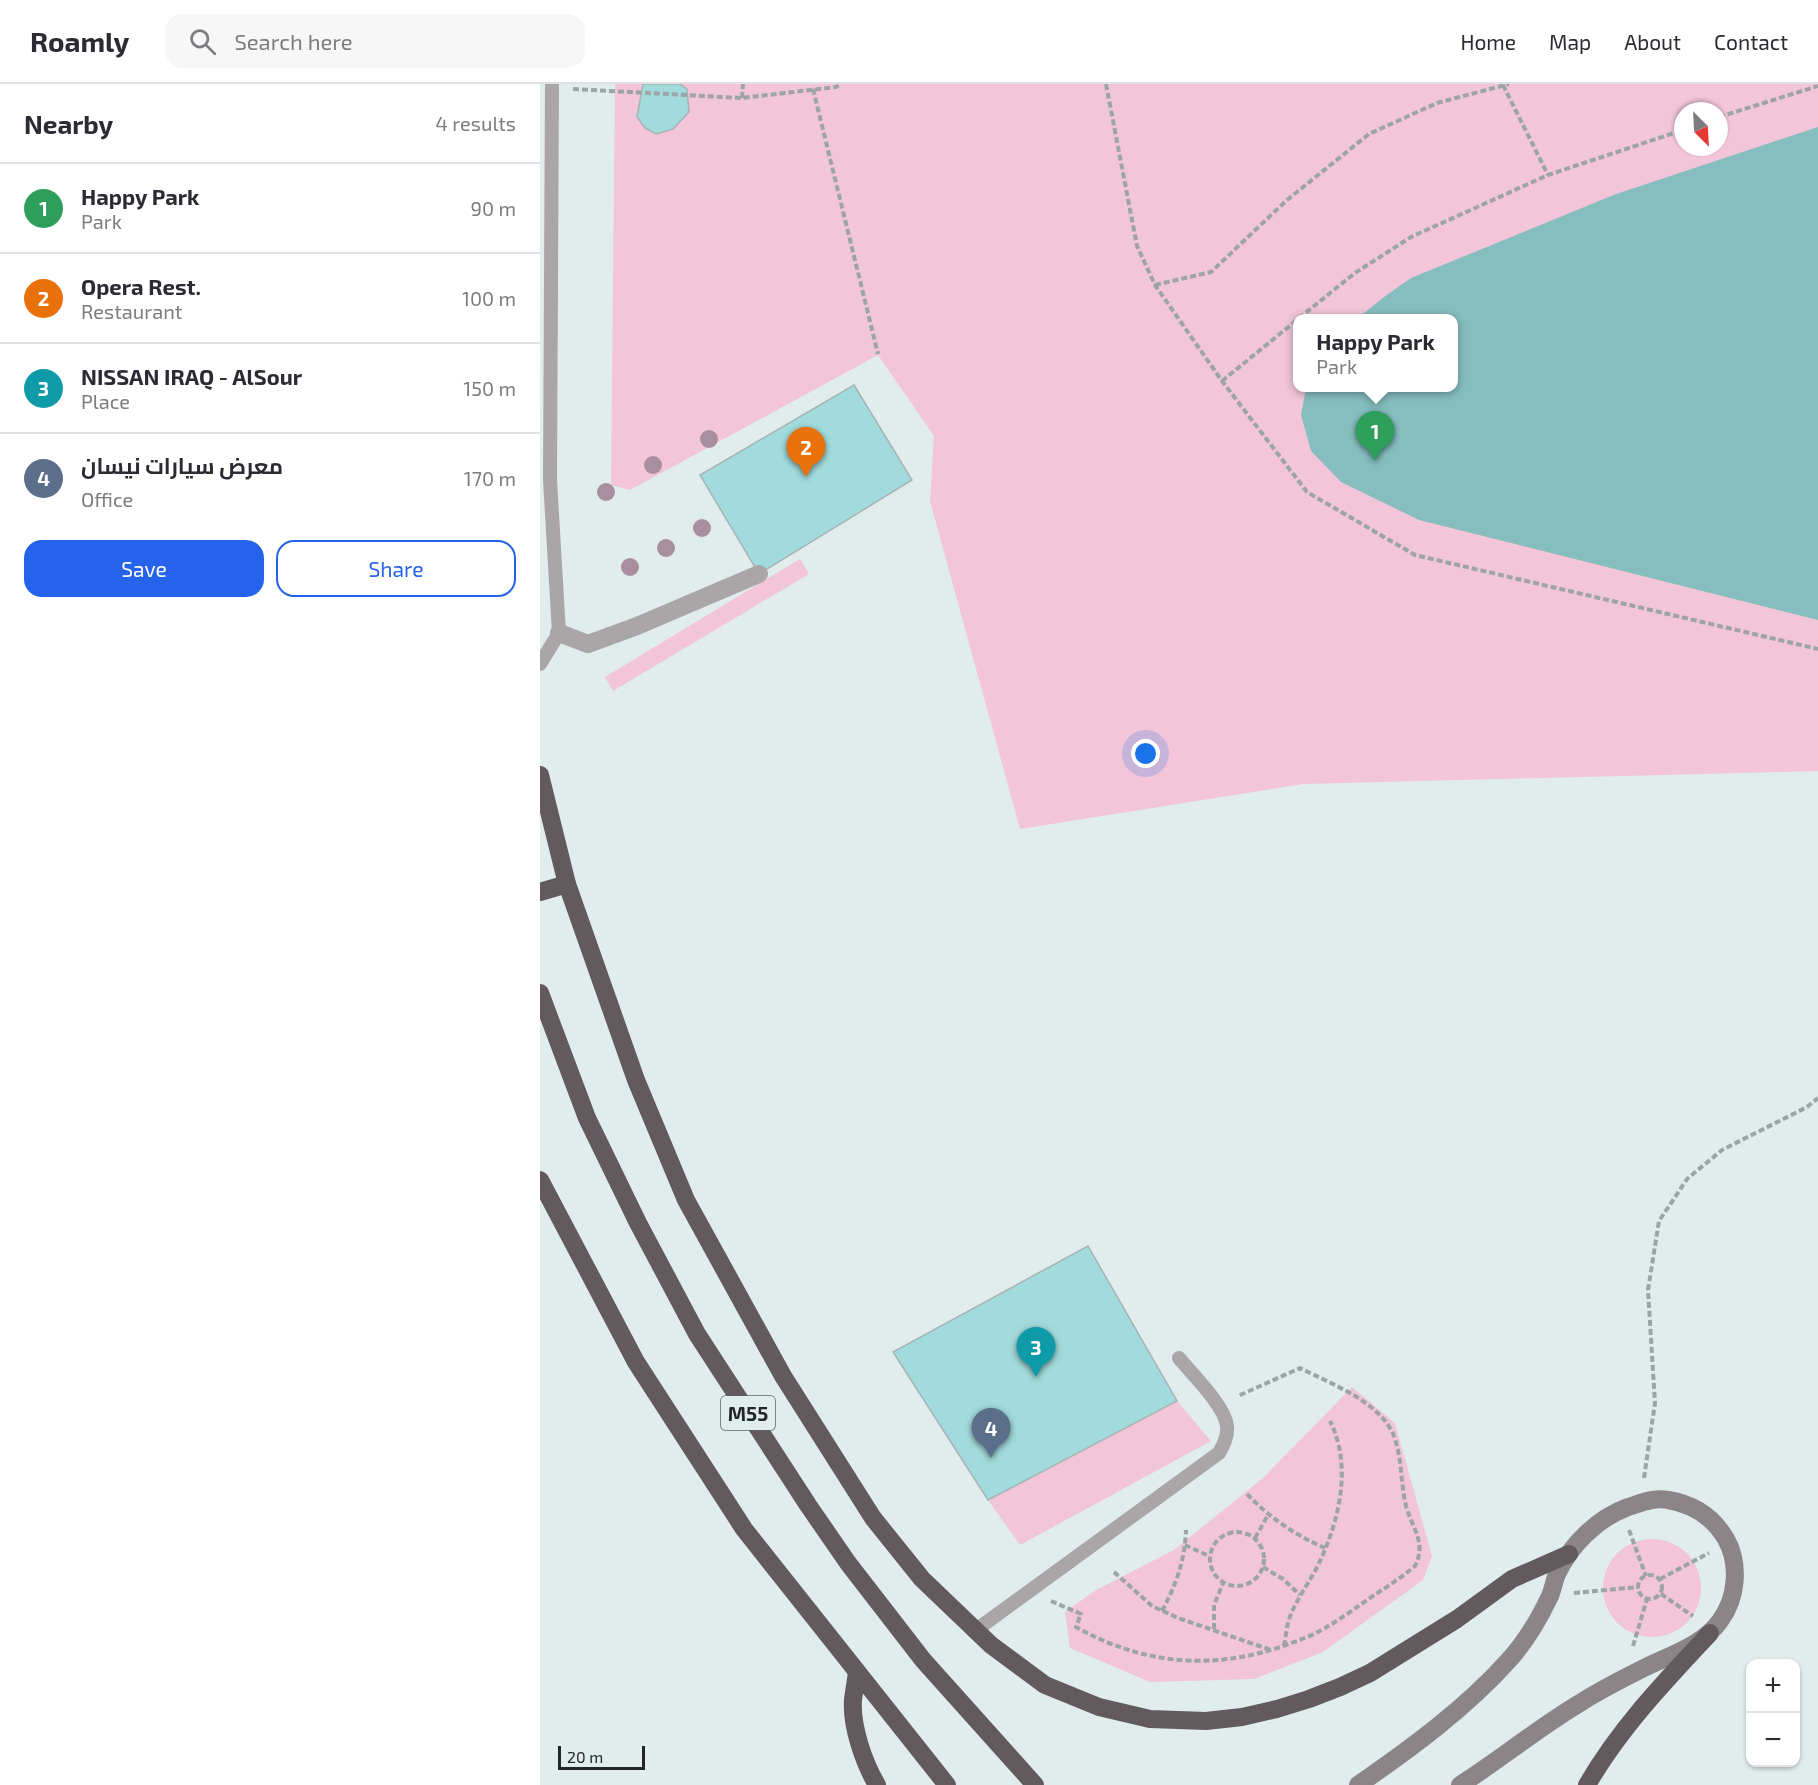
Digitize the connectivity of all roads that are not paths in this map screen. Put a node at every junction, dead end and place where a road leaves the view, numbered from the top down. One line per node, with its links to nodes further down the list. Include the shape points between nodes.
1 (552, 86): 3 (lane, via 550,480)
2 (759, 574): 3 (street, via 588,644)
3 (559, 633): 4 (lane)
4 (540, 664)
5 (540, 775): 6 (highway)
6 (567, 884): 7 (highway); 12 (highway, via 636,1080 686,1200 714,1252 783,1376 873,1518 922,1579)
7 (540, 892)
8 (540, 993): 17 (highway, M55, via 587,1118 697,1334 848,1563 923,1660)
9 (540, 1180): 14 (highway, via 636,1362 744,1529)
10 (1179, 1358): 12 (lane, via 1225,1416 1228,1429 1220,1453)
11 (1569, 1554): 12 (highway, via 1512,1579 1371,1673 1310,1699 1242,1717 1150,1719 1099,1707 1046,1685); 13 (main road, via 1593,1528 1620,1510 1661,1498 1693,1507 1719,1528 1733,1558 1734,1591); 18 (main road, via 1535,1623 1509,1660 1430,1732)
12 (976, 1630)
13 (1712, 1631): 19 (main road, via 1580,1703); 20 (highway, via 1628,1724)
14 (857, 1672): 15 (highway, via 852,1702 856,1729); 16 (highway)
15 (877, 1785)
16 (947, 1785)
17 (1035, 1785)
18 (1358, 1785)
19 (1460, 1785)
20 (1587, 1785)

